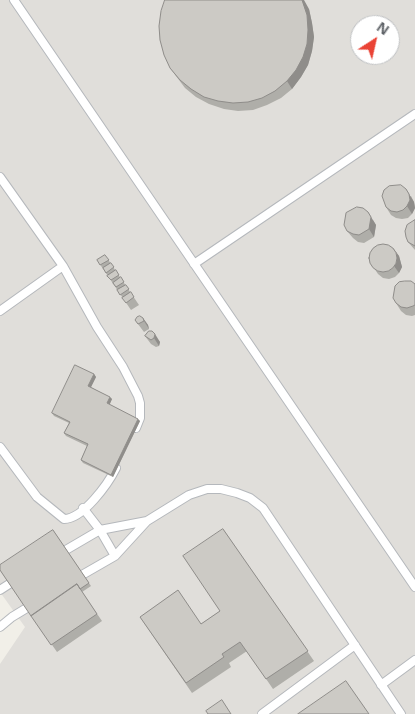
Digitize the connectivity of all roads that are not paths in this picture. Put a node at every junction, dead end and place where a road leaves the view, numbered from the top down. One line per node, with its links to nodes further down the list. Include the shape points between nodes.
1 (14, 0): 4 (lane)
2 (415, 114): 4 (lane)
3 (0, 177): 5 (lane)
4 (194, 264): 17 (lane)
5 (63, 266): 6 (lane); 7 (lane, via 138,396 140,418)
6 (0, 311)
7 (134, 433)
8 (0, 446): 10 (lane, via 37,497 60,517 68,519)
9 (121, 458): 10 (lane, via 100,495)
10 (84, 508): 12 (lane)
11 (147, 521): 12 (lane); 13 (lane); 21 (lane, via 189,495 207,489 250,498 263,508)
12 (100, 530): 13 (lane); 14 (lane)
13 (115, 556): 16 (lane)
14 (51, 559)
15 (26, 574): 18 (lane)
16 (72, 581)
17 (415, 587)
18 (0, 590)
19 (46, 596): 20 (lane)
20 (0, 627)
21 (355, 646): 23 (lane); 24 (lane)
22 (415, 660): 23 (lane)
23 (381, 685): 25 (lane)
24 (262, 714)
25 (401, 714)

